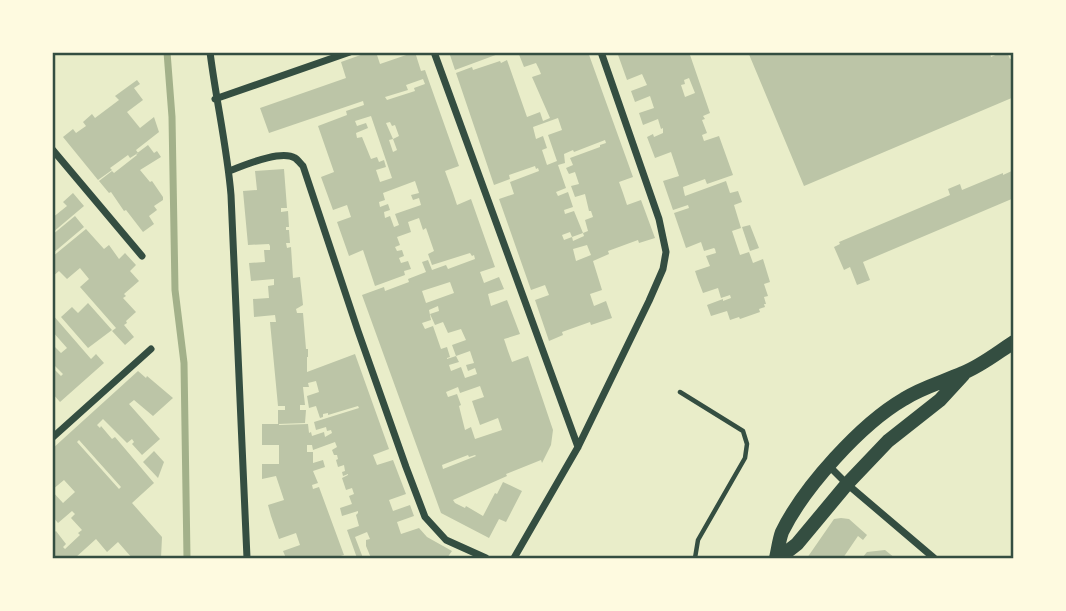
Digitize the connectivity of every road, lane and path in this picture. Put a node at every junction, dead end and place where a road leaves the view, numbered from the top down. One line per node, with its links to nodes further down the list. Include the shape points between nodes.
1 (210, 52): 5 (street)
2 (351, 52): 5 (street)
3 (434, 52): 14 (street)
4 (601, 52): 14 (street, via 659,219 666,252 649,301)
5 (215, 99): 7 (street)
6 (52, 149): 8 (street)
7 (229, 171): 17 (street); 18 (street, via 278,155 296,158 303,166 425,517 446,540)
8 (142, 256)
9 (1013, 342): 11 (main road)
10 (151, 349): 13 (street)
11 (966, 372): 15 (main road, via 905,397 886,410); 16 (main road)
12 (680, 392): 20 (lane, via 743,431 747,444 745,458 698,540)
13 (52, 438)
14 (578, 447): 19 (street)
15 (829, 466): 16 (street); 21 (main road, via 781,534)
16 (847, 484): 21 (main road, via 797,544); 22 (street)
17 (247, 558)
18 (486, 558)
19 (514, 558)
20 (695, 558)
21 (778, 558)
22 (934, 558)

